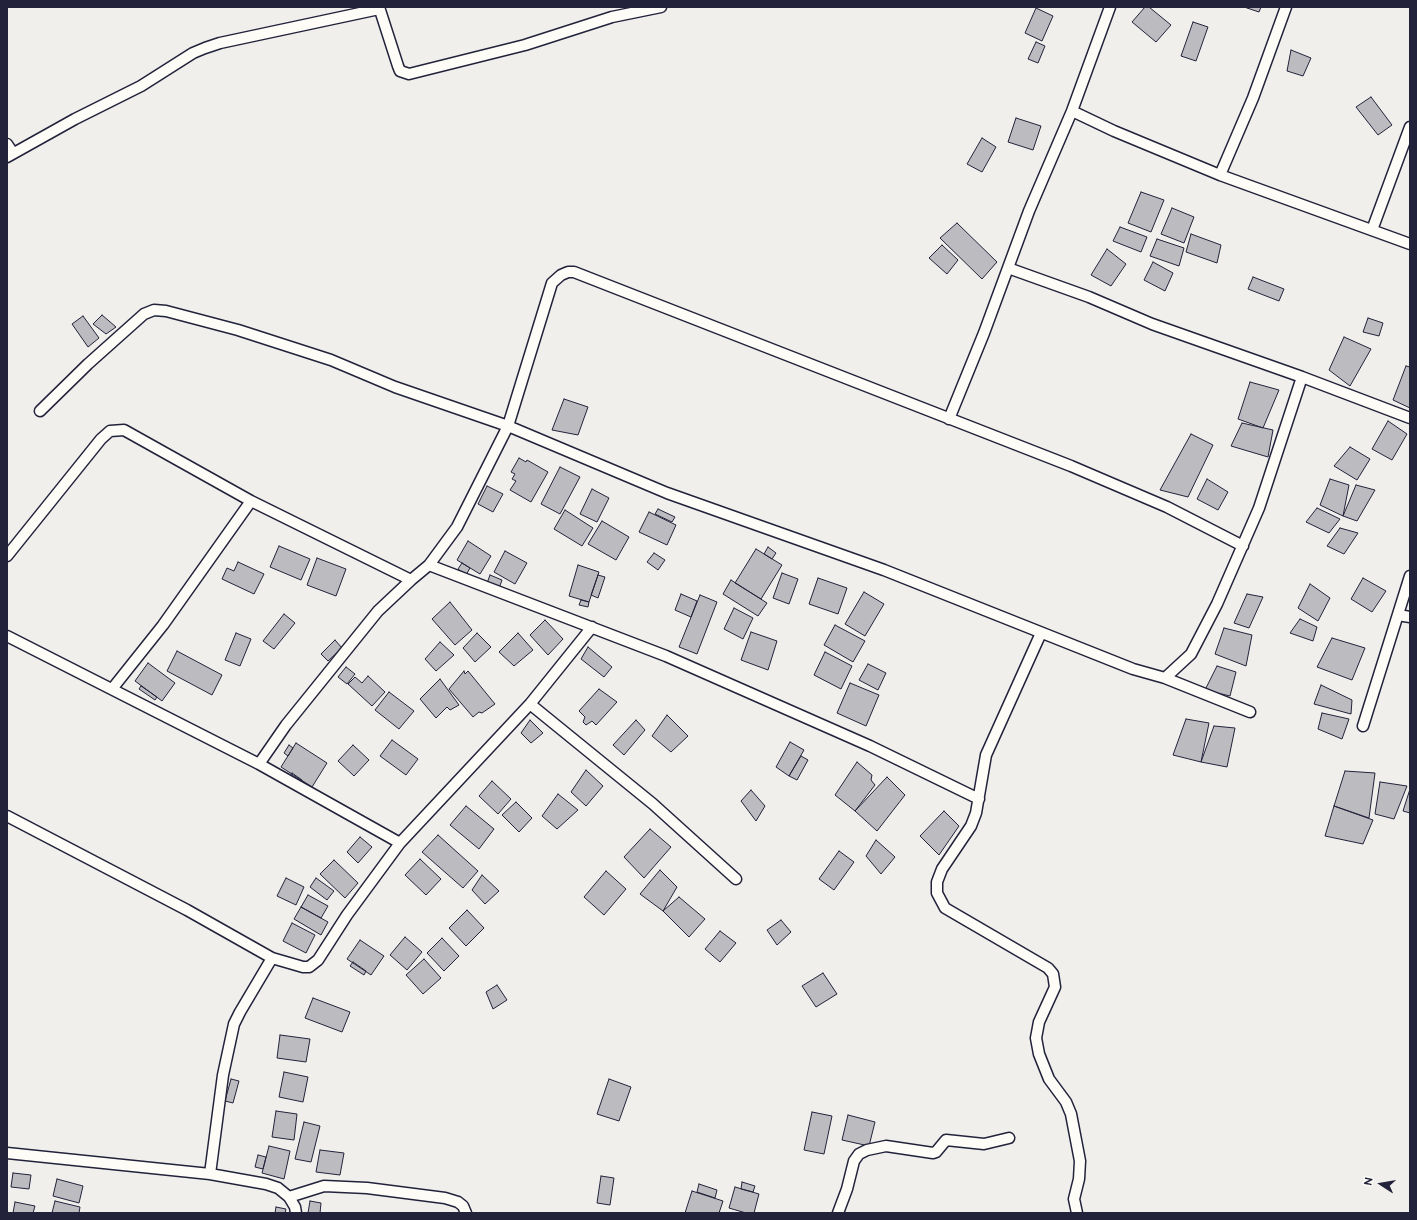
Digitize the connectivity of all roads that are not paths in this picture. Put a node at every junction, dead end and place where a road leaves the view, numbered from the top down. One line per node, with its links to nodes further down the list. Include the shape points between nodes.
1 (661, 7): 4 (street, via 409,74 400,71)
2 (1110, 7): 5 (street)
3 (1286, 7): 8 (street, via 1253,98)
4 (379, 8): 7 (street, via 205,48 141,86)
5 (1072, 111): 8 (street); 11 (street, via 1029,211)
6 (1410, 127): 9 (street)
7 (9, 152)
8 (1220, 175): 9 (street)
9 (1372, 230): 10 (street)
10 (1410, 244)
11 (1008, 268): 12 (street, via 1089,297 1152,324); 15 (street, via 968,376)
12 (1302, 377): 14 (street); 18 (street, via 1274,467)
13 (40, 411): 16 (street, via 132,324 154,310 230,328 331,360 395,387)
14 (1410, 418)
15 (949, 419): 16 (street, via 574,272 561,275 552,283); 18 (street, via 1071,466 1167,507)
16 (508, 426): 20 (street, via 457,527); 26 (street, via 667,493 884,570)
17 (251, 501): 19 (street, via 124,430 110,431 59,489); 22 (street); 29 (street, via 163,625)
18 (1243, 546): 28 (street, via 1191,654)
19 (7, 556)
20 (429, 566): 22 (street); 25 (street)
21 (1410, 576): 23 (street)
22 (411, 580): 33 (street, via 378,611 286,725)
23 (1398, 615): 24 (street); 32 (street)
24 (1410, 617)
25 (592, 627): 30 (street); 34 (street, via 666,656 863,743)
26 (1040, 633): 28 (street, via 1133,669); 34 (street, via 986,755)
27 (7, 636): 29 (street)
28 (1165, 678): 31 (street)
29 (112, 689): 33 (street)
30 (530, 704): 36 (street); 37 (street, via 653,804)
31 (1250, 712)
32 (1363, 726)
33 (259, 764): 36 (street)
34 (979, 799): 46 (street, via 971,826 942,869 937,882 937,893 945,908 1048,968 1053,974 1056,987 1039,1022 1036,1038 1049,1079 1066,1102 1071,1114 1080,1161 1074,1199)
35 (7, 816): 38 (street, via 187,910)
36 (400, 843): 38 (street, via 314,964 303,967)
37 (736, 879)
38 (272, 958): 41 (street, via 234,1024 223,1075)
39 (1009, 1138): 45 (street, via 984,1144 946,1140 933,1153 886,1146 867,1150 854,1160)
40 (7, 1153): 41 (street)
41 (210, 1174): 42 (street, via 266,1184 278,1188)
42 (289, 1197): 43 (street); 44 (street, via 324,1186 367,1188 445,1198 458,1202)
43 (296, 1213)
44 (466, 1213)
45 (838, 1213)
46 (1077, 1213)

